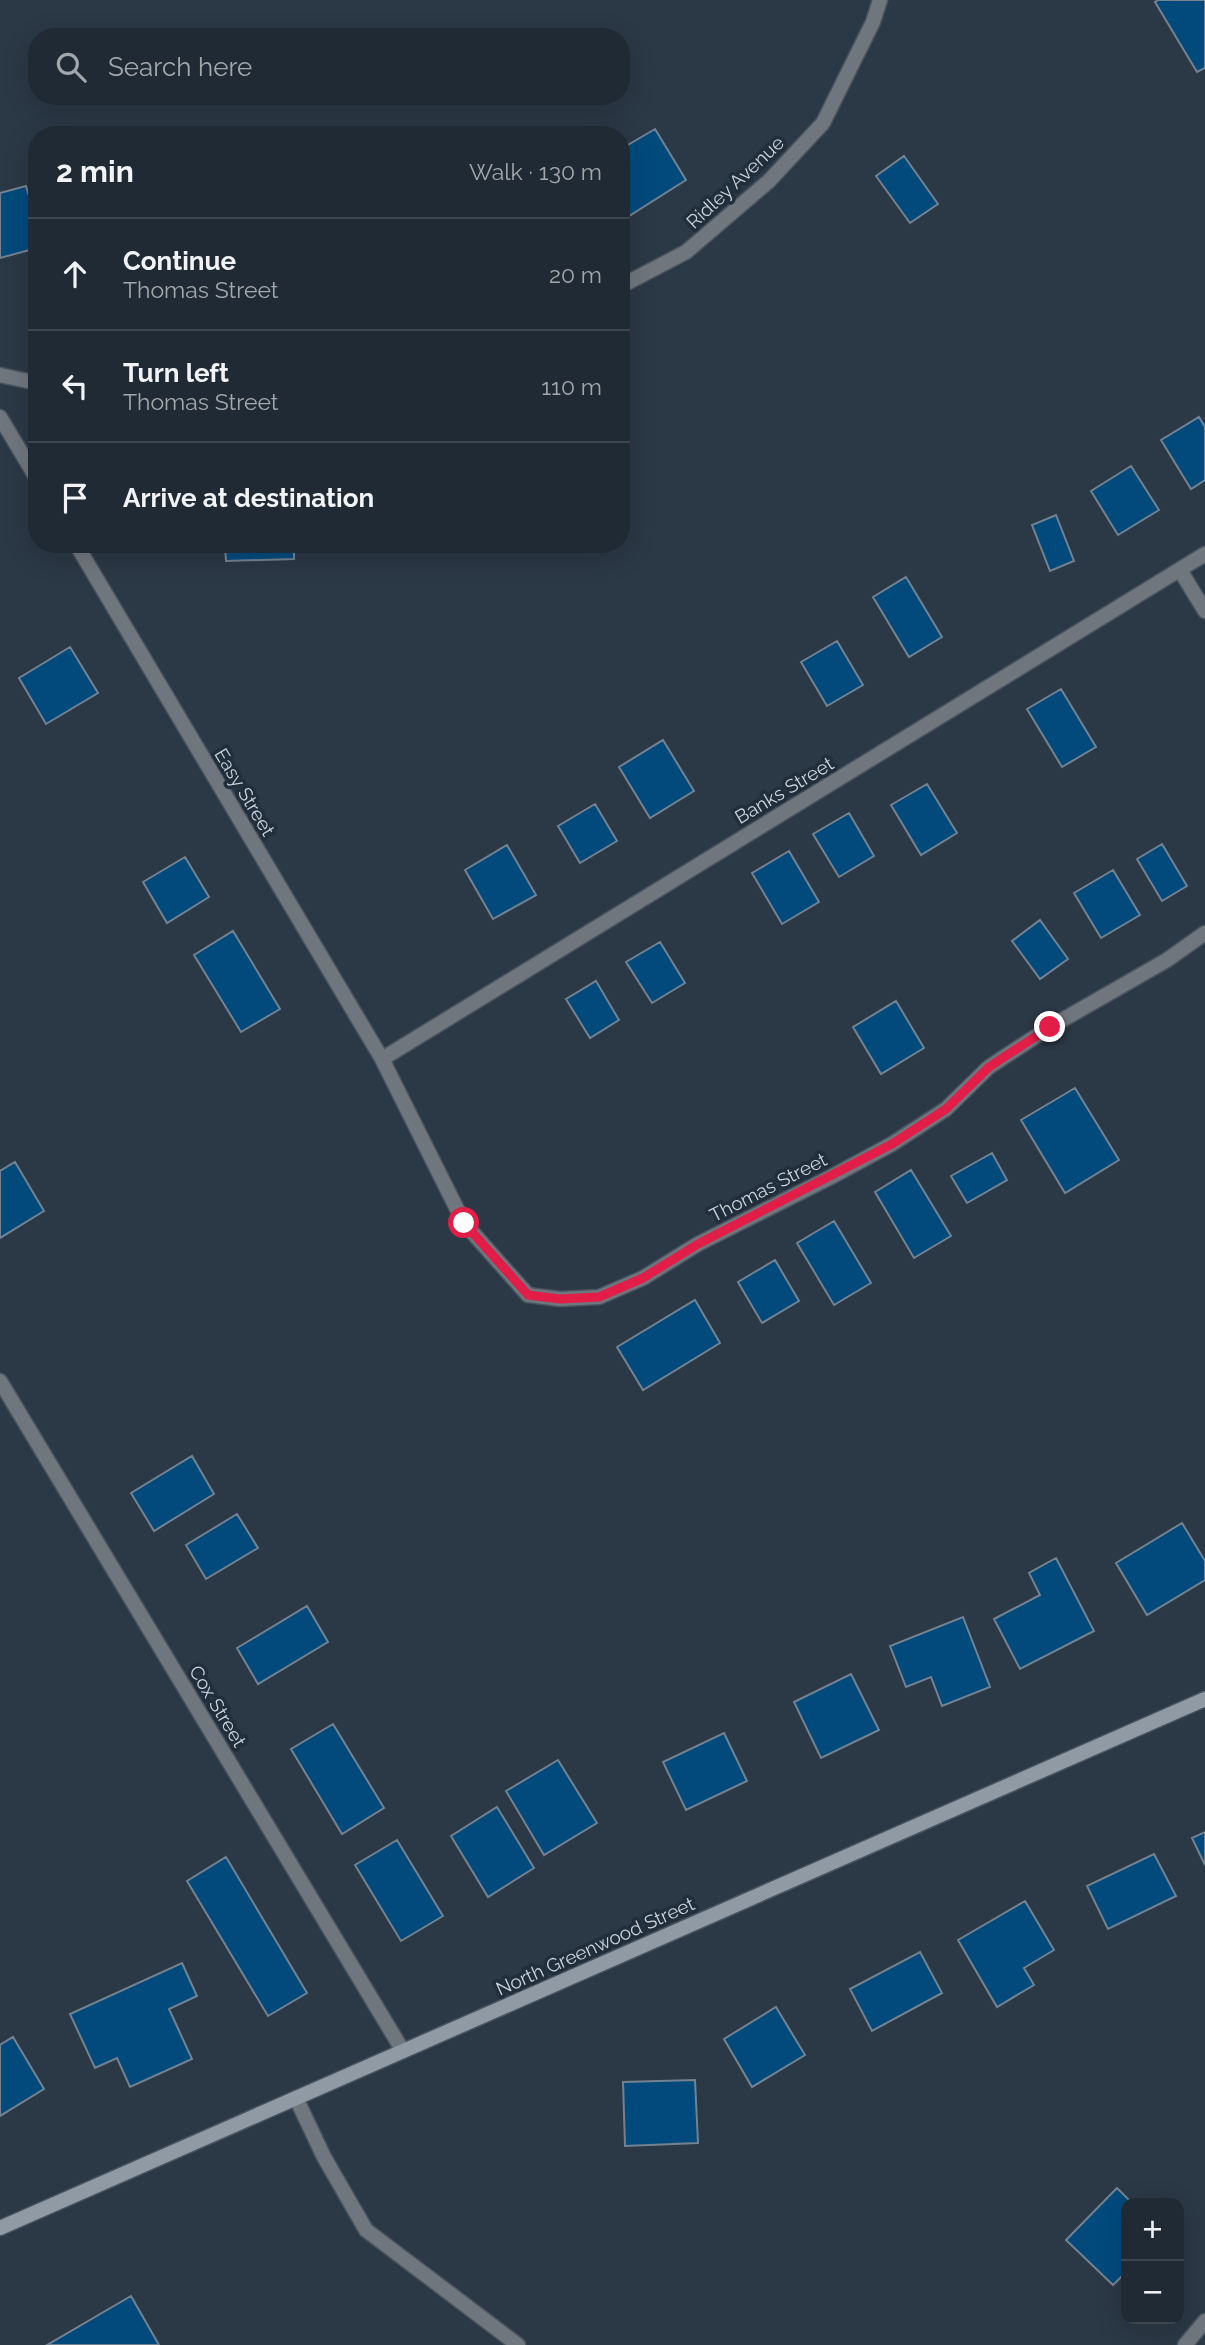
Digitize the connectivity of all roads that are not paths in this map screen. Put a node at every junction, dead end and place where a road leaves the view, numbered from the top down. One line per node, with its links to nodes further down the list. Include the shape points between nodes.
1 (880, 0): 2 (street, Ridley Avenue, via 823,123 769,181 686,252)
2 (630, 281)
3 (0, 375): 4 (street)
4 (28, 381)
5 (0, 417): 6 (street)
6 (28, 464)
7 (81, 553): 12 (street, Easy Street)
8 (1205, 554): 9 (street, Banks Street)
9 (1180, 570): 10 (street); 12 (street, Banks Street)
10 (1205, 611)
11 (1205, 933): 12 (street, Thomas Street, via 989,1067 946,1109 892,1144 698,1244 643,1278 599,1297 528,1295 464,1223)
12 (382, 1059)
13 (0, 1381): 15 (street, Cox Street)
14 (1205, 1699): 15 (main road, North Greenwood Street)
15 (403, 2051): 16 (main road, North Greenwood Street)
16 (296, 2098): 17 (main road, North Greenwood Street); 19 (street, via 366,2230)
17 (0, 2228)
18 (1205, 2321): 20 (street)
19 (518, 2345)
20 (1185, 2345)

